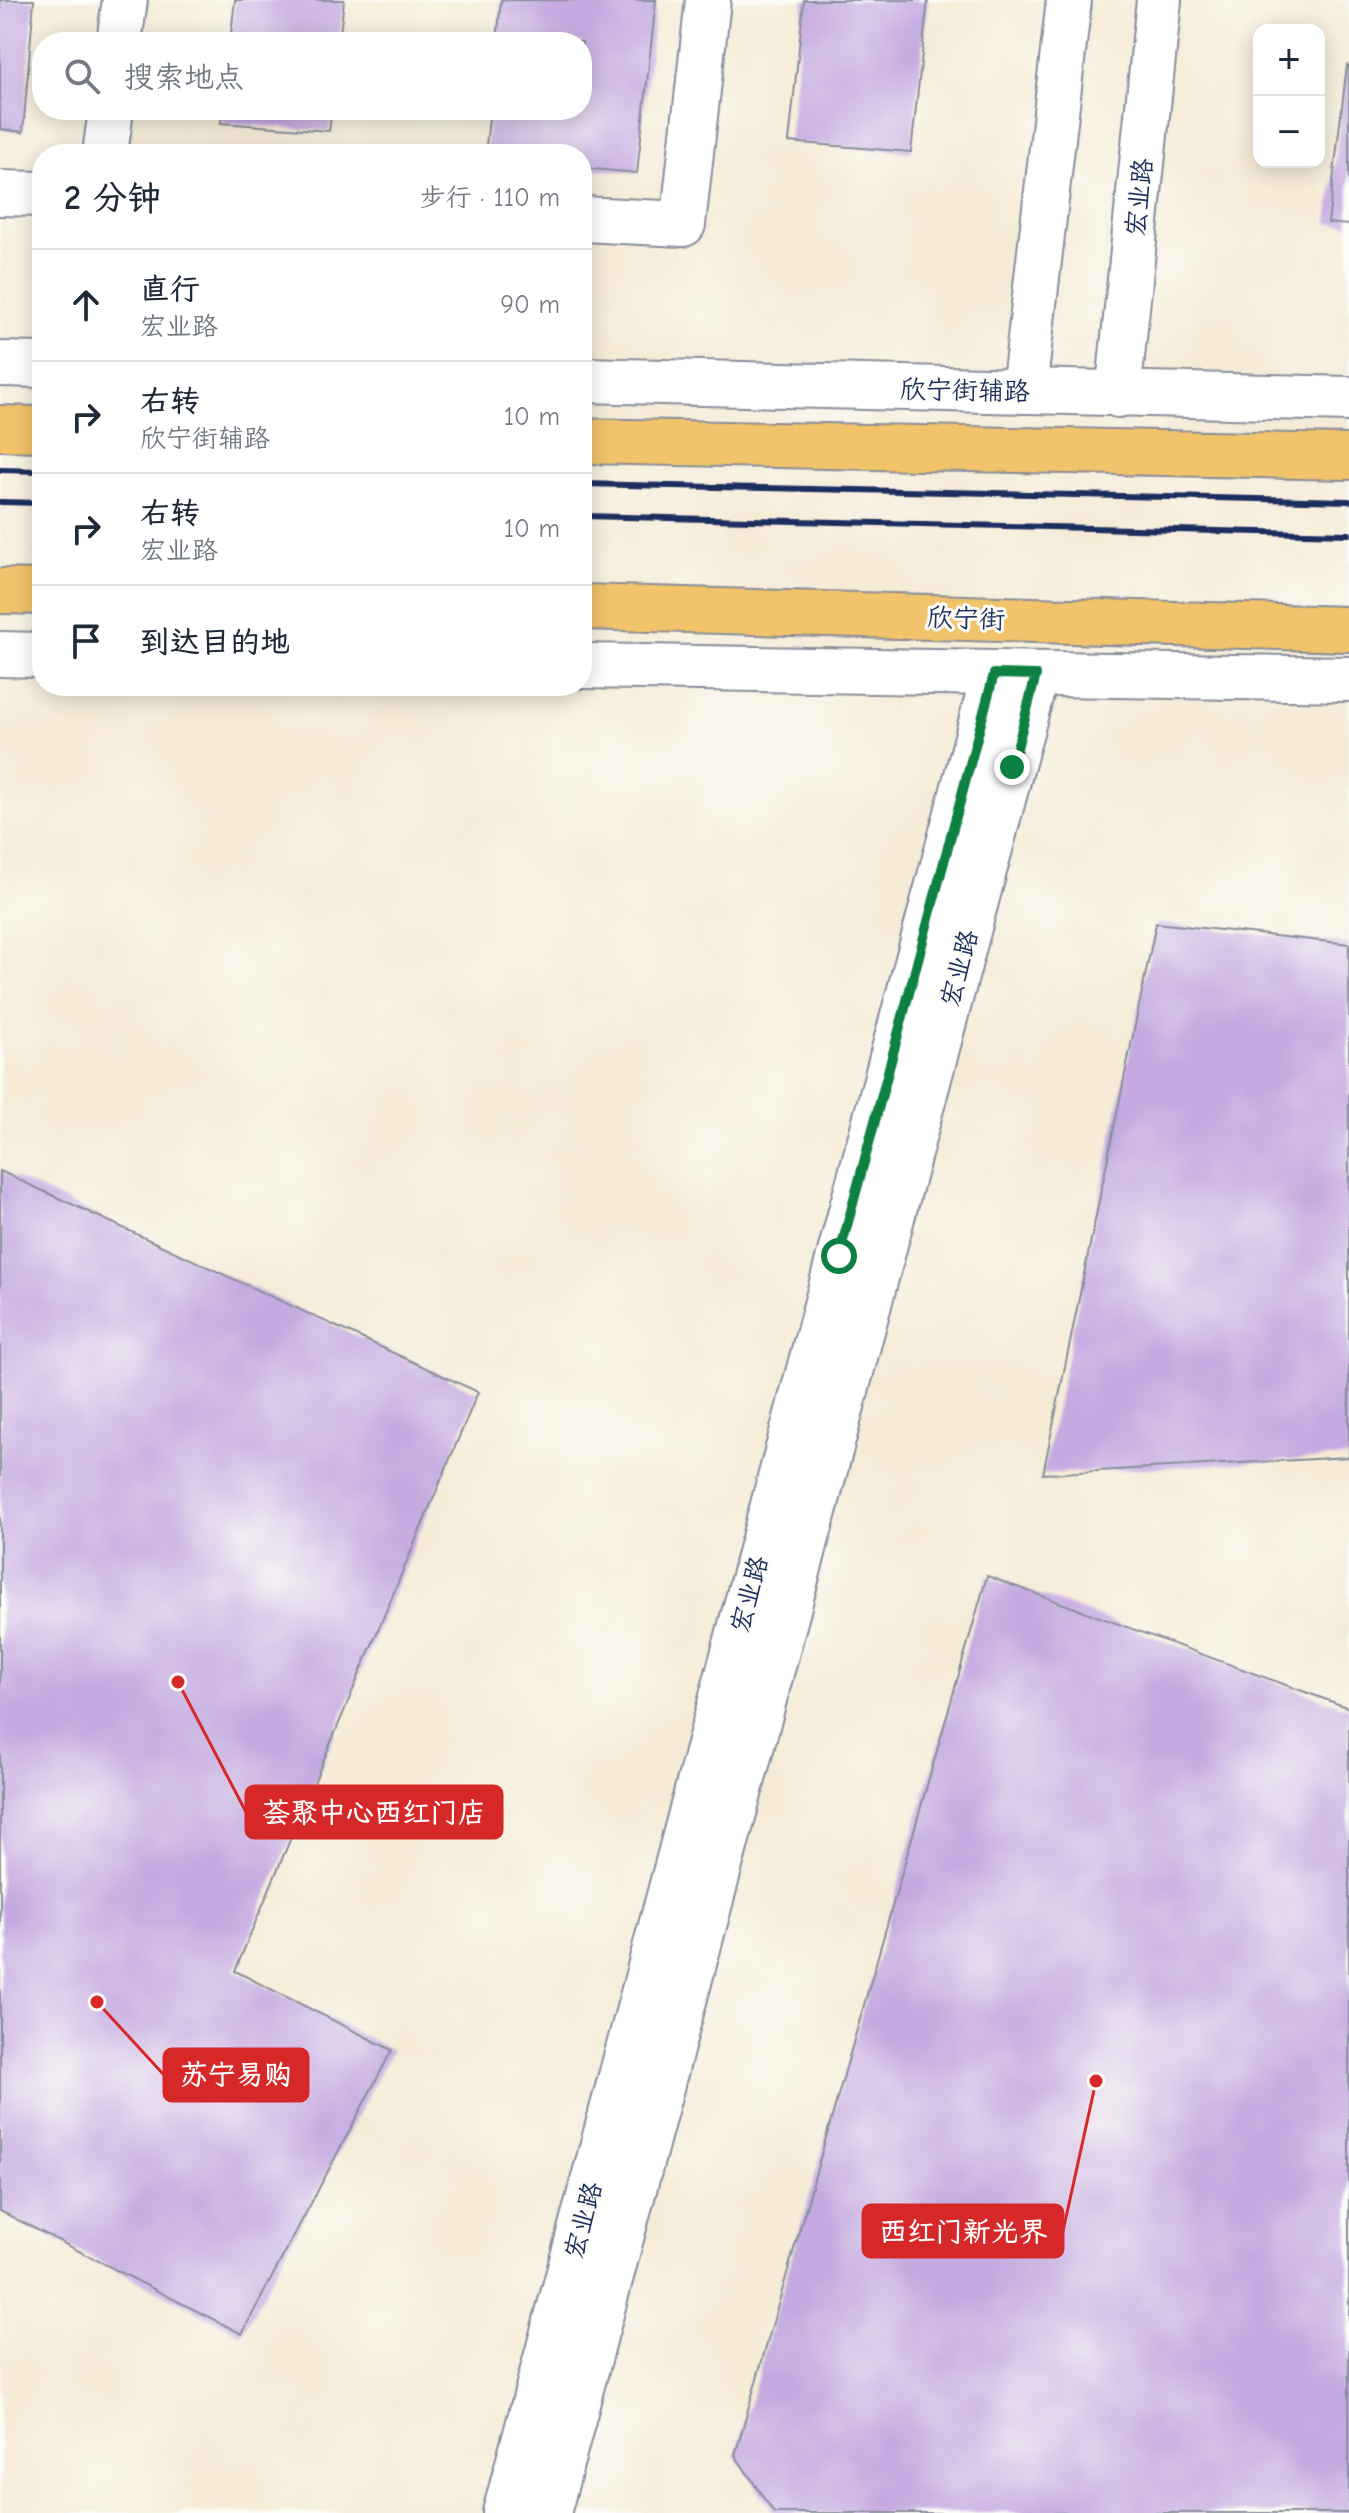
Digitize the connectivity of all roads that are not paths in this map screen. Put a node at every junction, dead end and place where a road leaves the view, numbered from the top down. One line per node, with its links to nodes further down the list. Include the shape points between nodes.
1 (125, 0): 5 (street)
2 (708, 0): 10 (street, via 683,224)
3 (1069, 0): 14 (street)
4 (1159, 0): 15 (street, 宏业路)
5 (120, 32)
6 (110, 120): 7 (street)
7 (106, 144)
8 (0, 193): 9 (street)
9 (32, 194)
10 (592, 219)
11 (0, 364): 12 (street)
12 (32, 365)
13 (592, 380): 14 (street, 欣宁街辅路)
14 (1024, 391): 15 (street, 欣宁街辅路)
15 (1118, 395): 16 (street, 欣宁街辅路)
16 (1349, 399)
17 (0, 428): 18 (main road)
18 (32, 429)
19 (592, 441): 20 (main road)
20 (1349, 457)
21 (0, 591): 22 (main road)
22 (32, 592)
23 (592, 607): 24 (main road, 欣宁街)
24 (1349, 629)
25 (0, 654): 26 (street)
26 (32, 655)
27 (592, 666): 28 (street)
28 (994, 674): 29 (street); 31 (street, 宏业路)
29 (1036, 675): 30 (street); 32 (street, 宏业路)
30 (1349, 679)
31 (505, 2513)
32 (548, 2513)

